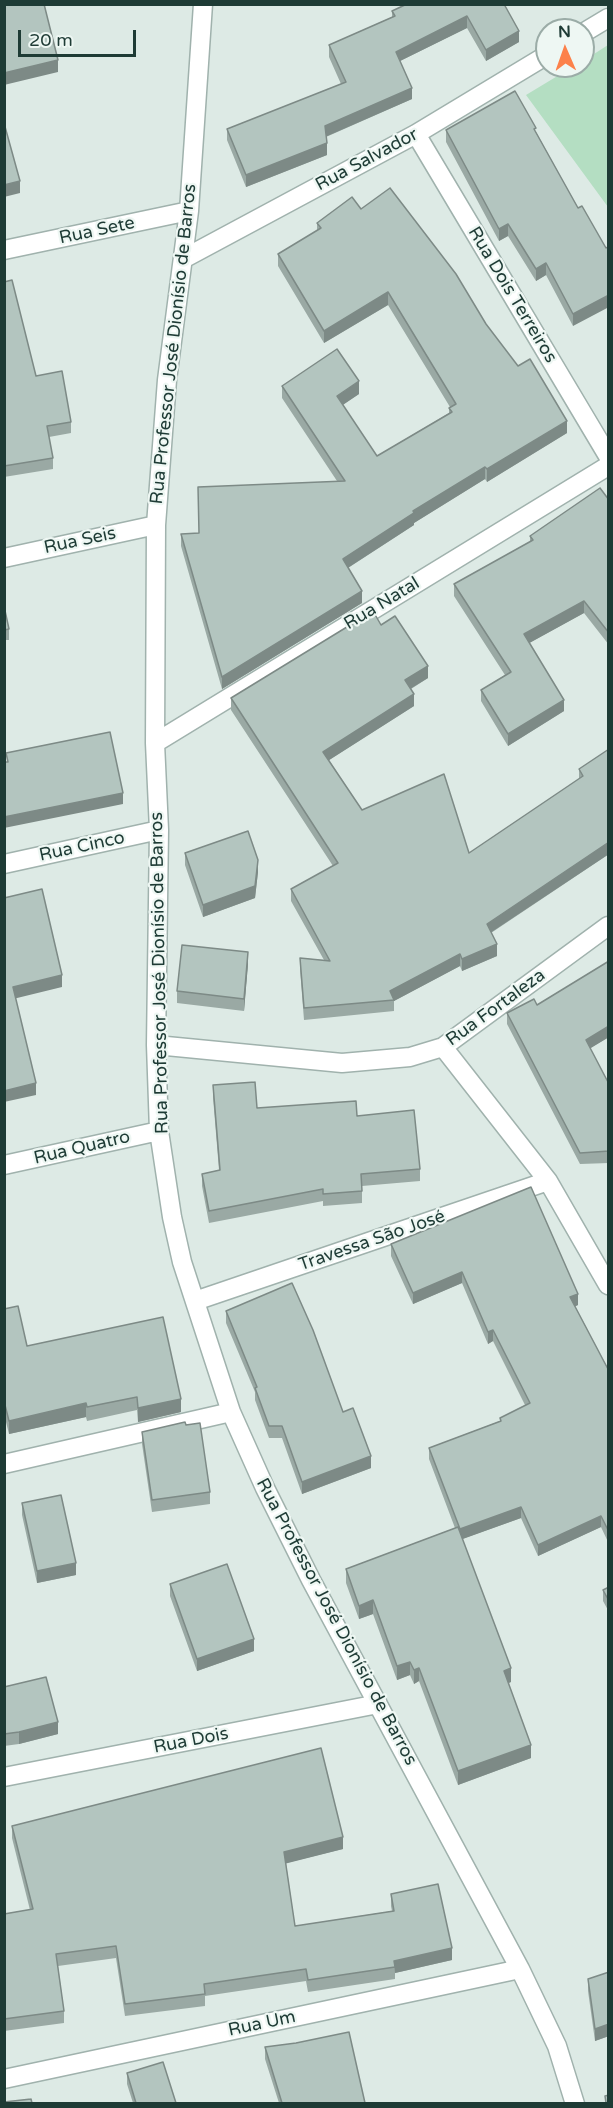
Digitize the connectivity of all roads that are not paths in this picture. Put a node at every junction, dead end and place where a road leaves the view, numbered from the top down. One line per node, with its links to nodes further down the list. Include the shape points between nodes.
1 (203, 4): 6 (street, Rua Professor José Dionísio de Barros)
2 (609, 18): 3 (street)
3 (595, 26)
4 (535, 62): 5 (street, Rua Salvador)
5 (416, 134): 8 (street, Rua Salvador); 9 (street, Rua Dois Terreiros)
6 (189, 211): 7 (street, Rua Sete); 8 (street, Rua Professor José Dionísio de Barros)
7 (4, 250)
8 (183, 259): 11 (street, Rua Professor José Dionísio de Barros, via 167,380)
9 (609, 456)
10 (609, 466): 13 (street, Rua Natal)
11 (156, 525): 12 (street, Rua Seis); 13 (street, Rua Professor José Dionísio de Barros)
12 (4, 558)
13 (155, 743): 14 (street, Rua Professor José Dionísio de Barros)
14 (159, 830): 15 (street, Rua Cinco); 17 (street, Rua Professor José Dionísio de Barros)
15 (4, 864)
16 (609, 926): 18 (street, Rua Fortaleza)
17 (156, 1045): 18 (street, Rua Fortaleza, via 342,1063 410,1057); 19 (street, Rua Professor José Dionísio de Barros)
18 (443, 1047): 21 (street)
19 (159, 1131): 20 (street, Rua Quatro); 23 (street, Rua Professor José Dionísio de Barros, via 172,1217)
20 (4, 1165)
21 (548, 1181): 22 (street); 23 (street, Travessa São José)
22 (609, 1284)
23 (195, 1301): 24 (street, Rua Professor José Dionísio de Barros)
24 (231, 1412): 25 (street); 26 (street, Rua Professor José Dionísio de Barros, via 310,1580)
25 (4, 1464)
26 (378, 1704): 27 (street, Rua Dois); 28 (street, Rua Professor José Dionísio de Barros)
27 (4, 1777)
28 (520, 1969): 29 (street, Rua Um); 30 (street, Rua Professor José Dionísio de Barros, via 557,2046)
29 (4, 2079)
30 (575, 2103)

